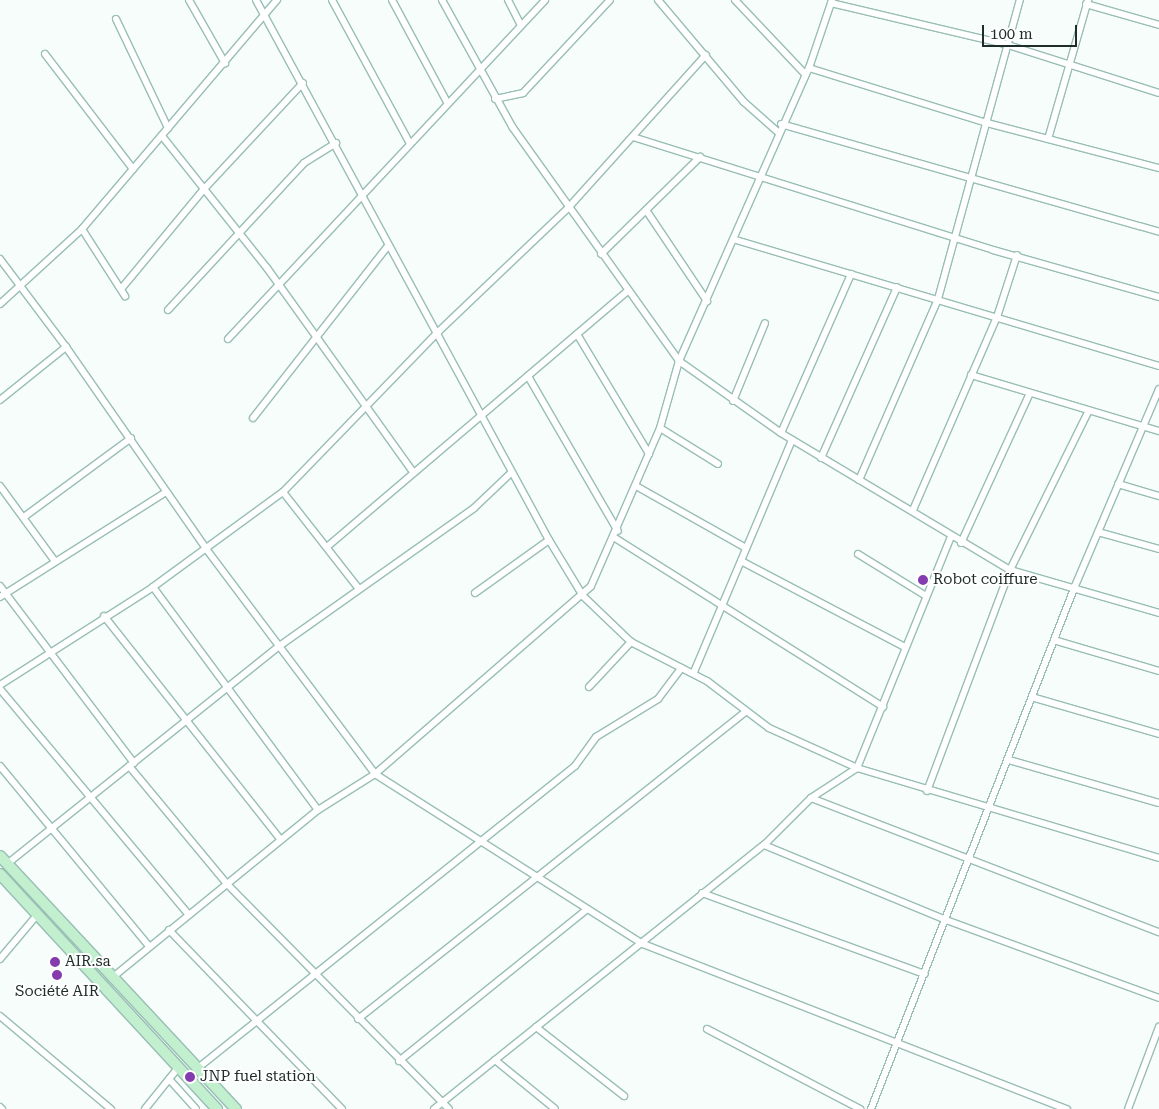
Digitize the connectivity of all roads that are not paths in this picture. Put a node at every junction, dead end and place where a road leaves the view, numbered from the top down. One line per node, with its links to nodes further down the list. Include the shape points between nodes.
1 (189, 0): 22 (street)
2 (256, 0): 15 (street)
3 (277, 0): 15 (street)
4 (332, 0): 38 (street)
5 (392, 0): 30 (street)
6 (442, 0): 25 (street)
7 (508, 0): 17 (street)
8 (545, 0): 17 (street)
9 (610, 0): 29 (street, via 523,93)
10 (658, 0): 21 (street)
11 (735, 0): 26 (street)
12 (1020, 0): 19 (street)
13 (832, 1): 19 (street); 24 (street)
14 (1087, 2): 18 (street); 23 (street)
15 (263, 16): 22 (street); 27 (street)
16 (116, 19): 33 (street)
17 (521, 25): 25 (street)
18 (1159, 26)
19 (1008, 45): 23 (street); 31 (street)
20 (45, 54): 42 (street)
21 (706, 55): 34 (street, via 754,114); 36 (street)
22 (225, 63): 33 (street)
23 (1069, 64): 28 (street); 37 (street)
24 (810, 68): 26 (street); 31 (street)
25 (480, 70): 29 (street); 30 (street)
26 (805, 74): 32 (street)
27 (303, 83): 39 (street); 45 (street)
28 (1159, 93)
29 (495, 99): 47 (street)
30 (447, 102): 38 (street)
31 (987, 123): 37 (street); 43 (street)
32 (782, 124): 34 (street); 43 (street)
33 (168, 128): 35 (street)
34 (779, 133): 44 (street)
35 (162, 136): 42 (street); 45 (street)
36 (633, 136): 40 (street); 47 (street)
37 (1048, 139): 41 (street)
38 (409, 142): 46 (street)
39 (336, 143): 46 (street); 51 (street, via 304,163)
40 (700, 157): 44 (street); 48 (street)
41 (1159, 168)
42 (133, 169): 49 (street)
43 (971, 176): 50 (street); 52 (street)
44 (763, 178): 52 (street); 53 (street)
45 (204, 189): 51 (street); 62 (street)
46 (361, 197): 54 (street); 59 (street)
47 (568, 208): 55 (street); 72 (street)
48 (646, 210): 55 (street); 67 (street)
49 (82, 229): 60 (street); 62 (street)
50 (1159, 232)
51 (240, 234): 59 (street); 69 (street)
52 (956, 236): 56 (street); 66 (street)
53 (736, 240): 58 (street); 67 (street)
54 (388, 247): 72 (street); 74 (street)
55 (601, 254): 63 (street)
56 (1017, 255): 65 (street); 70 (street)
57 (0, 259): 60 (street)
58 (851, 274): 61 (street); 92 (street)
59 (277, 284): 74 (street); 75 (street)
60 (21, 287): 68 (street); 76 (street)
61 (897, 287): 66 (street); 96 (street)
62 (121, 289): 64 (street)
63 (628, 291): 73 (street); 77 (street)
64 (125, 296)
65 (1159, 297)
66 (938, 299): 70 (street); 100 (street)
67 (707, 301): 77 (street)
68 (0, 304)
69 (168, 310)
70 (997, 317): 78 (street); 79 (street)
71 (765, 324): 84 (street)
72 (438, 331): 85 (street); 87 (street)
73 (577, 334): 80 (street); 95 (street)
74 (316, 337): 85 (street); 88 (street)
75 (228, 338)
76 (66, 347): 83 (street); 93 (street)
77 (679, 361): 84 (street); 90 (street)
78 (1159, 366)
79 (972, 375): 82 (street); 107 (street)
80 (528, 376): 87 (street); 109 (street)
81 (1159, 389): 89 (street)
82 (1030, 393): 86 (street); 114 (street)
83 (0, 400)
84 (733, 402): 92 (street)
85 (367, 408): 98 (street); 105 (street)
86 (1089, 410): 89 (street); 122 (street)
87 (482, 415): 98 (street); 99 (street)
88 (253, 418)
89 (1143, 426): 91 (street); 101 (street)
90 (660, 428): 95 (street); 97 (street)
91 (1159, 431)
92 (781, 433): 94 (street)
93 (131, 438): 104 (street); 108 (street)
94 (792, 440): 96 (street); 116 (street)
95 (649, 454): 103 (street)
96 (821, 458): 100 (street)
97 (718, 464)
98 (413, 472): 115 (street)
99 (512, 472): 113 (street); 126 (street, via 474,508)
100 (859, 480): 107 (street)
101 (1118, 484): 106 (street); 110 (street)
102 (0, 486): 108 (street)
103 (636, 486): 109 (street); 116 (street)
104 (166, 492): 118 (street); 120 (street)
105 (283, 492): 115 (street); 118 (street)
106 (1159, 496)
107 (913, 510): 111 (street)
108 (24, 517): 120 (street)
109 (618, 531): 112 (street)
110 (1098, 532): 117 (street); 124 (street)
111 (951, 536): 114 (street); 130 (street)
112 (615, 538): 129 (street); 131 (street)
113 (549, 540): 127 (street); 129 (street)
114 (961, 543): 122 (street)
115 (328, 546): 126 (street)
116 (746, 548): 121 (street)
117 (1159, 549)
118 (207, 550): 125 (street); 136 (street)
119 (858, 554): 130 (street)
120 (54, 560): 128 (street)
121 (741, 560): 131 (street); 137 (street)
122 (1010, 570): 124 (street); 156 (street)
123 (0, 586): 128 (street)
124 (1075, 586): 132 (street); 134 (street)
125 (153, 587): 133 (street); 144 (street)
126 (359, 589): 136 (street)
127 (475, 593)
128 (3, 595): 138 (street)
129 (583, 596): 135 (street); 155 (street)
130 (926, 596): 137 (street)
131 (722, 605): 141 (street); 147 (street)
132 (1159, 613)
133 (104, 616): 138 (street); 149 (street)
134 (1057, 641): 140 (street); 146 (street)
135 (631, 642): 139 (street); 143 (street)
136 (278, 647): 144 (street); 155 (street)
137 (905, 647): 147 (street)
138 (50, 652): 142 (street); 152 (street)
139 (681, 668): 141 (street); 164 (street, via 658,699 596,737 575,766)
140 (1159, 671)
141 (694, 672): 148 (street, via 733,698)
142 (0, 685)
143 (589, 687)
144 (227, 688): 149 (street); 160 (street)
145 (0, 689): 158 (street)
146 (1035, 698): 150 (street); 151 (street)
147 (883, 707): 154 (street)
148 (745, 712): 154 (street, via 769,728); 170 (street)
149 (188, 719): 152 (street); 163 (street)
150 (1159, 734)
151 (1009, 760): 159 (street); 161 (street)
152 (131, 764): 158 (street); 171 (street)
153 (0, 766): 162 (street)
154 (857, 768): 156 (street); 157 (street)
155 (375, 774): 160 (street); 164 (street)
156 (927, 791): 161 (street)
157 (811, 798): 165 (street); 168 (street)
158 (87, 800): 162 (street); 174 (street)
159 (1159, 803)
160 (318, 810): 163 (street)
161 (990, 810): 166 (street); 168 (street)
162 (49, 830): 167 (street); 180 (street)
163 (280, 840): 171 (street)
164 (481, 842): 170 (street); 182 (street)
165 (764, 845): 172 (street); 176 (street)
166 (1159, 858)
167 (4, 860): 184 (main road)
168 (968, 861): 176 (street); 178 (street)
169 (0, 874): 175 (main road)
170 (535, 878): 173 (street); 187 (street)
171 (226, 883): 174 (street); 182 (street)
172 (702, 893): 179 (street); 183 (street)
173 (586, 910): 179 (street); 194 (street)
174 (188, 914): 177 (street)
175 (37, 915): 181 (street); 195 (main road)
176 (946, 920): 183 (street); 185 (street)
177 (169, 930): 180 (street); 188 (street)
178 (1159, 932)
179 (643, 944): 189 (street); 192 (street)
180 (149, 946): 184 (street)
181 (0, 959)
182 (314, 974): 187 (street); 188 (street)
183 (925, 974): 192 (street)
184 (113, 976): 196 (main road)
185 (1159, 998)
186 (0, 1016): 200 (street)
187 (358, 1018): 194 (street)
188 (259, 1020): 196 (street); 205 (street)
189 (536, 1027): 193 (street); 198 (street)
190 (1159, 1027): 212 (street)
191 (707, 1029): 209 (street)
192 (896, 1042): 210 (street); 211 (street)
193 (495, 1060): 199 (street); 208 (street)
194 (399, 1061): 199 (street)
195 (178, 1068): 197 (street); 203 (main road)
196 (198, 1068): 204 (main road)
197 (169, 1079): 201 (street); 202 (street)
198 (624, 1096)
199 (441, 1103): 206 (street); 207 (street)
200 (111, 1109)
201 (145, 1109)
202 (196, 1109)
203 (218, 1109)
204 (236, 1109)
205 (342, 1109)
206 (434, 1109)
207 (449, 1109)
208 (555, 1109)
209 (860, 1109)
210 (871, 1109)
211 (1067, 1109)
212 (1128, 1109)

